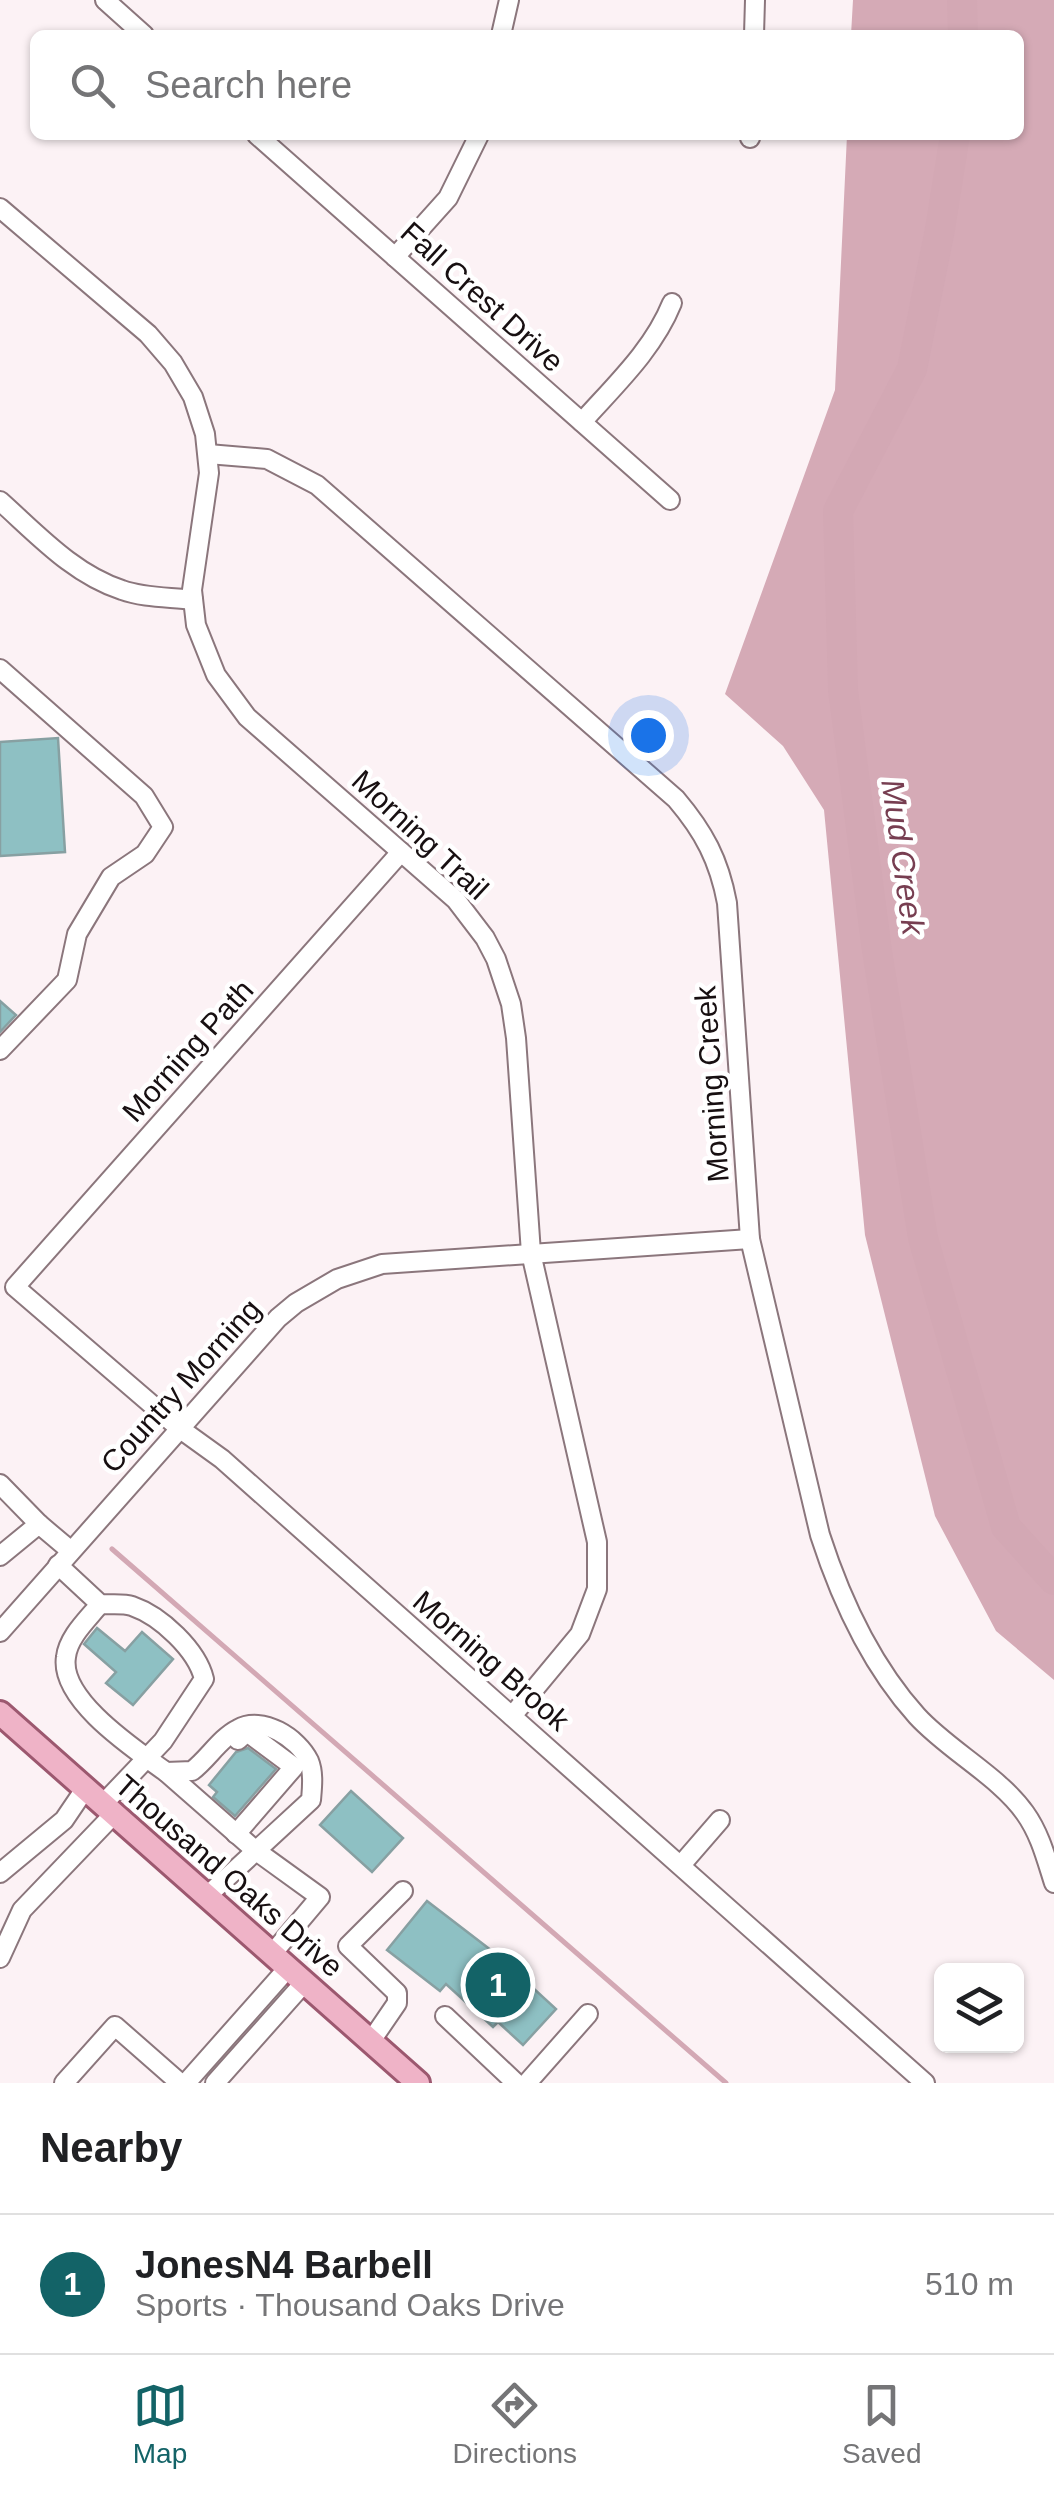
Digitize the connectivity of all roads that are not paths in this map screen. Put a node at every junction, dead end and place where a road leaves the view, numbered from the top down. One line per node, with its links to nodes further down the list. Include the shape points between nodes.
1 (105, 0): 4 (street)
2 (509, 0): 5 (street)
3 (755, 0): 6 (street)
4 (138, 30)
5 (503, 30)
6 (754, 30)
7 (263, 140): 10 (street, Fall Crest Drive)
8 (477, 140): 10 (street, via 448,198)
9 (0, 208): 13 (street, Morning Trail, via 162,348 193,397)
10 (394, 256): 12 (street, Fall Crest Drive)
11 (672, 302): 12 (street, via 643,354)
12 (582, 422): 14 (street, Fall Crest Drive)
13 (208, 454): 16 (street, Morning Trail); 20 (street, Morning Creek, via 267,460 317,485 701,828 721,871 727,904)
14 (670, 500)
15 (0, 501): 16 (street, via 90,577 135,594)
16 (193, 600): 18 (street, Morning Trail, via 201,642 232,700)
17 (0, 668): 19 (street, via 144,796 163,828 145,854 112,877 77,934 67,980)
18 (401, 852): 21 (street, Morning Trail, via 472,918 504,982 516,1038); 22 (street, Morning Path)
19 (0, 1050)
20 (750, 1239): 21 (street, Country Morning); 41 (street, Morning Creek, via 820,1535 849,1614 915,1714 1023,1810)
21 (530, 1254): 23 (street, Country Morning, via 382,1264 337,1279 278,1318); 31 (street, Morning Trail, via 594,1526 597,1589 580,1634)
22 (15, 1286): 23 (street, Morning Brook)
23 (179, 1428): 27 (street, Country Morning); 31 (street, Morning Brook)
24 (0, 1484): 25 (street)
25 (39, 1524): 26 (street); 27 (street)
26 (0, 1556)
27 (64, 1558): 28 (street); 29 (street, Country Morning)
28 (100, 1604): 32 (street, via 65,1658 68,1678 92,1711); 32 (street, via 130,1605 152,1616 200,1664 204,1679 198,1692)
29 (0, 1632)
30 (0, 1714): 35 (main road, Thousand Oaks Drive)
31 (512, 1716): 39 (street, Morning Brook)
32 (148, 1758): 33 (street); 35 (street)
33 (166, 1772): 34 (street); 37 (street)
34 (192, 1772): 37 (street, via 207,1772 247,1732 294,1767); 38 (street, via 230,1734 259,1722 278,1730 308,1760 311,1800)
35 (100, 1802): 40 (street, via 64,1820); 43 (main road, Thousand Oaks Drive); 44 (street, via 22,1910)
36 (720, 1820): 39 (street)
37 (236, 1834): 38 (street)
38 (255, 1850): 43 (street); 45 (street, via 320,1897)
39 (682, 1865): 57 (street, Morning Brook)
40 (0, 1873)
41 (1054, 1883)
42 (403, 1892): 49 (street, via 348,1946 396,1993 398,2003)
43 (207, 1896): 45 (main road, Thousand Oaks Drive)
44 (0, 1958)
45 (288, 1968): 48 (street); 49 (main road, Thousand Oaks Drive); 50 (street)
46 (588, 2014): 56 (street)
47 (445, 2016): 55 (street)
48 (226, 2039): 50 (street); 52 (street)
49 (370, 2041): 54 (main road, Thousand Oaks Drive)
50 (241, 2053): 53 (street)
51 (64, 2083): 52 (street, via 115,2026)
52 (183, 2083)
53 (215, 2083)
54 (418, 2083)
55 (516, 2083)
56 (527, 2083)
57 (925, 2083)

